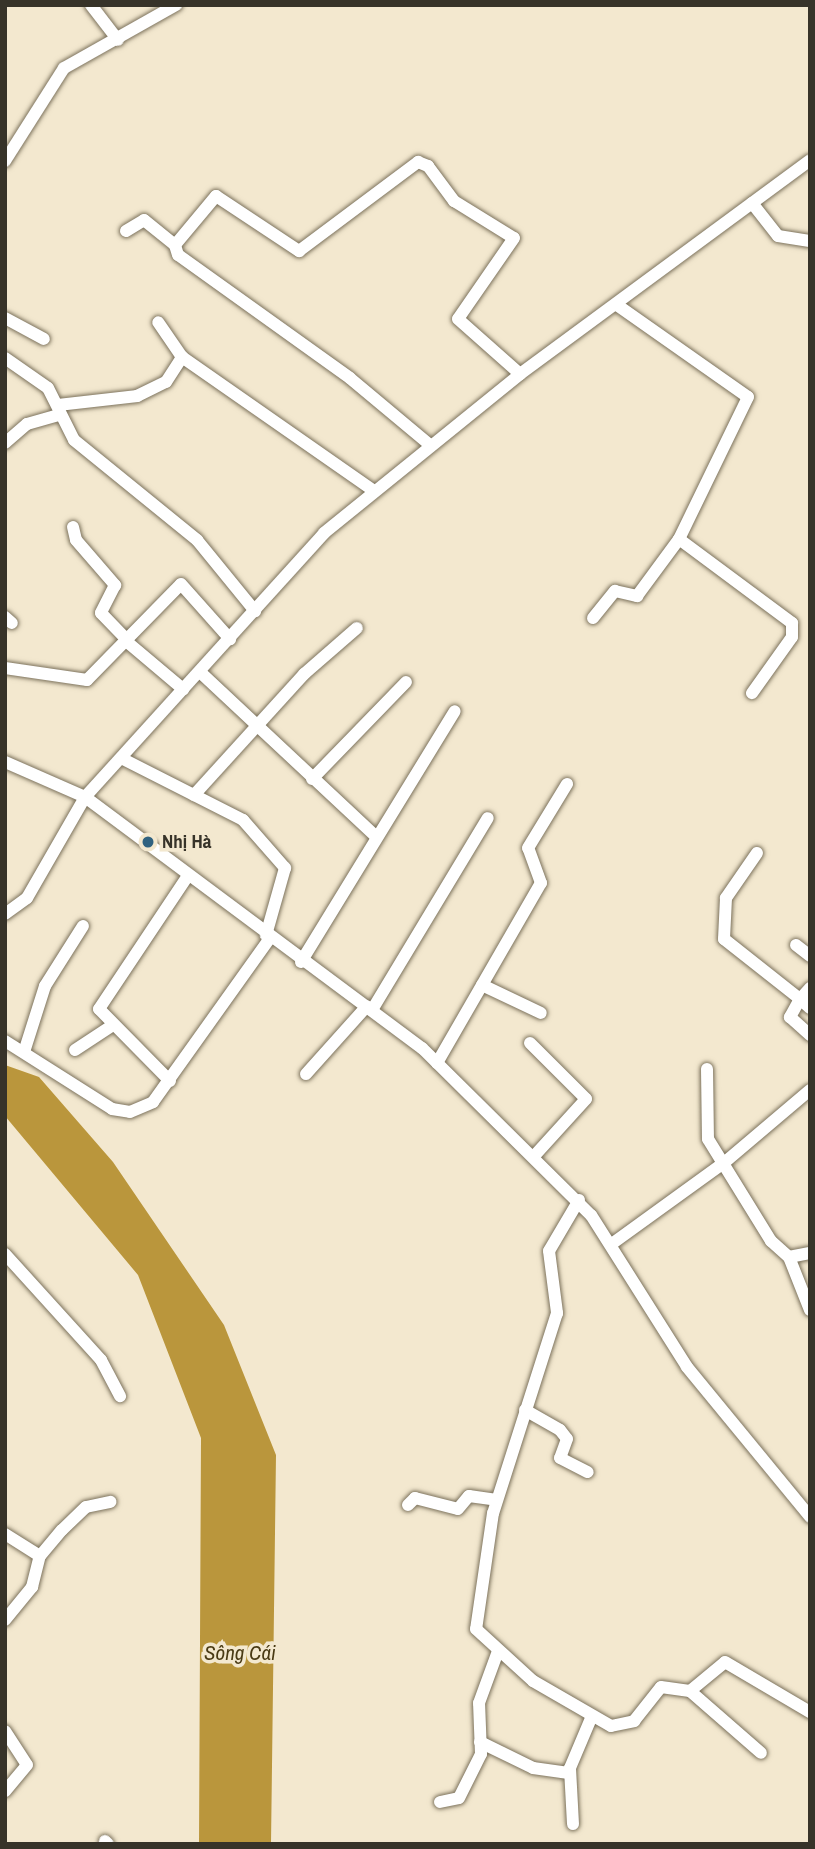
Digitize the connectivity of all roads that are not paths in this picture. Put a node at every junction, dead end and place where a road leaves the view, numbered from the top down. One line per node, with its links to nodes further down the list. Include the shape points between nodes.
1 (92, 5): 3 (street)
2 (176, 5): 3 (street)
3 (118, 40): 5 (street, via 58,74)
4 (810, 160): 6 (street)
5 (5, 161)
6 (752, 202): 8 (street, via 778,236); 10 (street)
7 (126, 231): 9 (street, via 144,220)
8 (810, 241)
9 (175, 246): 16 (street, via 219,194 299,251 422,163 454,201 514,238 458,319); 19 (street, via 182,259 350,378)
10 (617, 305): 16 (street); 22 (street, via 748,397)
11 (5, 318): 13 (street)
12 (158, 322): 14 (street)
13 (44, 339)
14 (182, 357): 17 (street, via 162,383 137,396); 20 (street)
15 (5, 358): 17 (street, via 48,388)
16 (520, 374): 19 (street)
17 (58, 410): 18 (street, via 27,424); 23 (street, via 74,440 197,540)
18 (5, 443)
19 (430, 445): 20 (street)
20 (374, 491): 23 (street, via 310,547)
21 (73, 527): 27 (street, via 76,540 115,585 101,613)
22 (679, 539): 24 (street, via 637,596 615,591); 32 (street, via 792,623 792,637)
23 (255, 611): 26 (street)
24 (593, 618)
25 (357, 628): 34 (street, via 304,674)
26 (230, 639): 27 (street, via 181,584); 29 (street)
27 (127, 640): 28 (street, via 82,681); 31 (street)
28 (5, 668)
29 (200, 672): 31 (street); 34 (street)
30 (406, 682): 37 (street)
31 (183, 689): 35 (street)
32 (752, 693)
33 (455, 711): 42 (street)
34 (257, 727): 37 (street); 39 (street)
35 (121, 758): 39 (street); 40 (street)
36 (5, 762): 40 (street)
37 (312, 779): 42 (street)
38 (567, 784): 51 (street, via 528,848 541,883)
39 (194, 795): 47 (street, via 243,820 285,868)
40 (85, 797): 44 (street); 45 (street, via 27,898)
41 (488, 818): 54 (street)
42 (375, 836): 50 (street)
43 (757, 853): 53 (street, via 726,898 724,939)
44 (187, 877): 47 (street); 56 (street, via 99,1009)
45 (5, 914)
46 (83, 926): 60 (street, via 45,986)
47 (268, 936): 50 (street); 65 (street)
48 (796, 945): 49 (street)
49 (810, 956)
50 (301, 962): 54 (street)
51 (482, 985): 55 (street); 62 (street)
52 (810, 988): 53 (street)
53 (805, 1004): 57 (street, via 790,1017)
54 (370, 1008): 62 (street); 64 (street)
55 (541, 1013)
56 (113, 1025): 61 (street); 65 (street)
57 (810, 1035)
58 (5, 1041): 60 (street)
59 (530, 1043): 67 (street, via 586,1099)
60 (25, 1049): 65 (street, via 121,1111 153,1102)
61 (75, 1050)
62 (437, 1063): 67 (street)
63 (707, 1069): 68 (street, via 706,1135)
64 (306, 1074)
65 (170, 1081)
66 (810, 1090): 68 (street)
67 (535, 1155): 69 (street)
68 (725, 1162): 70 (street); 73 (street, via 771,1241)
69 (579, 1200): 70 (street); 76 (street, via 549,1251 557,1313)
70 (613, 1243): 81 (street, via 687,1367)
71 (810, 1253): 73 (street)
72 (5, 1254): 75 (street, via 101,1360)
73 (789, 1257): 74 (street)
74 (810, 1310)
75 (120, 1396)
76 (524, 1410): 77 (street, via 560,1430 567,1439 560,1458); 78 (street)
77 (588, 1472)
78 (497, 1500): 80 (street, via 469,1496 458,1509 415,1498); 85 (street, via 475,1629)
79 (110, 1502): 83 (street, via 78,1512)
80 (408, 1505)
81 (810, 1517)
82 (5, 1534): 83 (street)
83 (40, 1556): 84 (street, via 32,1587)
84 (5, 1620)
85 (498, 1651): 88 (street); 90 (street, via 479,1703)
86 (690, 1691): 87 (street, via 728,1662); 88 (street, via 661,1687 639,1717 620,1728); 91 (street)
87 (810, 1712)
88 (592, 1716): 92 (street)
89 (5, 1731): 93 (street, via 27,1765)
90 (480, 1742): 92 (street, via 533,1768); 94 (street, via 460,1796 449,1804)
91 (761, 1752)
92 (569, 1773): 95 (street)
93 (5, 1790)
94 (440, 1801)
95 (573, 1824)

